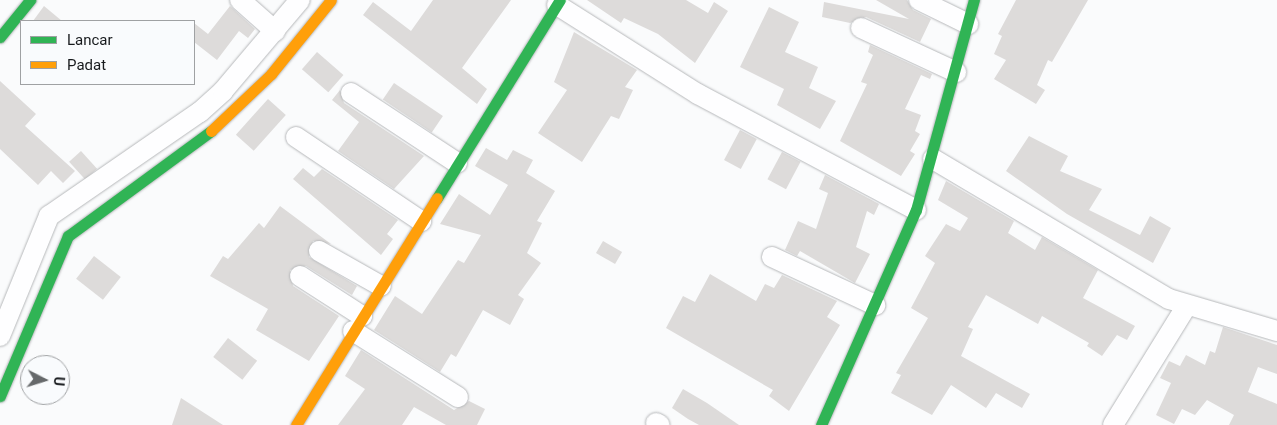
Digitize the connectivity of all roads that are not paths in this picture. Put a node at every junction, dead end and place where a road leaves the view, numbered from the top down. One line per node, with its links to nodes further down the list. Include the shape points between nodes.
1 (30, 0): 11 (street)
2 (240, 0): 10 (street)
3 (300, 0): 10 (street)
4 (331, 0): 28 (street, via 271,74 217,127 68,236)
5 (919, 0): 8 (street)
6 (974, 0): 8 (street)
7 (558, 2): 16 (street); 17 (street, via 698,94)
8 (968, 24): 12 (street)
9 (861, 28): 12 (street)
10 (275, 31): 27 (street, via 200,112 49,216)
11 (0, 36)
12 (956, 72): 15 (street)
13 (351, 93): 16 (street)
14 (296, 137): 18 (street)
15 (933, 159): 17 (street); 24 (street)
16 (457, 163): 18 (street)
17 (916, 210): 23 (street)
18 (421, 221): 22 (street)
19 (319, 251): 22 (street)
20 (772, 257): 23 (street)
21 (300, 276): 25 (street)
22 (381, 286): 25 (street)
23 (875, 305): 31 (street)
24 (1186, 307): 26 (street); 32 (street)
25 (358, 324): 29 (street); 30 (street)
26 (1277, 331)
27 (0, 336)
28 (0, 396)
29 (458, 397)
30 (296, 425)
31 (821, 425)
32 (1113, 425)

